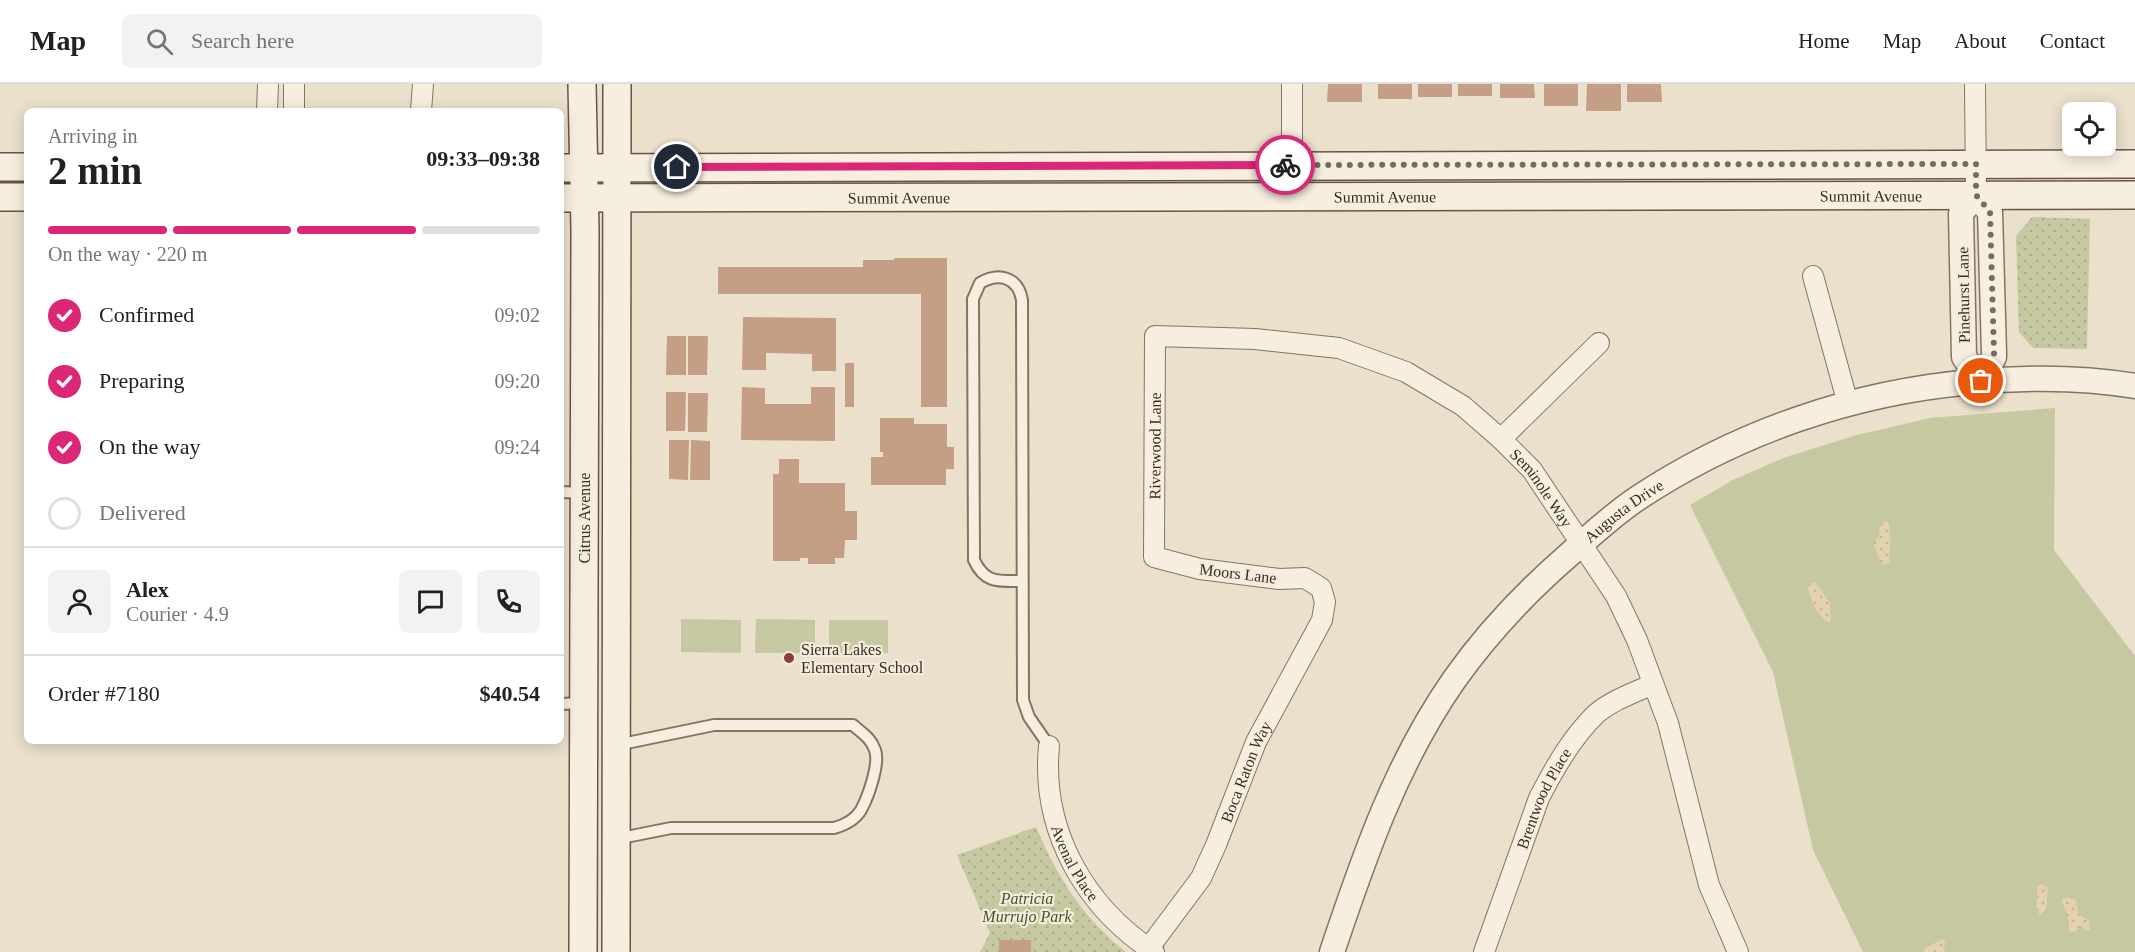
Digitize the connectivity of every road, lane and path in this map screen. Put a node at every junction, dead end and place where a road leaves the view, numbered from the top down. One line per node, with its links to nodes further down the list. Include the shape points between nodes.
1 (423, 84): 8 (street)
2 (582, 84): 14 (main road, Citrus Avenue)
3 (617, 84): 15 (main road, Citrus Avenue)
4 (1292, 84): 11 (street)
5 (1975, 84): 9 (street)
6 (268, 98): 7 (street)
7 (294, 98)
8 (421, 108)
9 (1976, 164): 10 (main road, Summit Avenue); 11 (main road, Summit Avenue); 16 (street)
10 (2135, 164)
11 (1292, 165): 15 (main road, Summit Avenue); 18 (street)
12 (0, 167): 13 (main road)
13 (24, 167)
14 (572, 168): 15 (main road, Summit Avenue); 21 (main road, Citrus Avenue)
15 (617, 168): 22 (main road, Citrus Avenue)
16 (1976, 195): 17 (main road, Summit Avenue); 18 (main road, Summit Avenue); 26 (street, Pinehurst Lane, via 1990,212 1994,353)
17 (2135, 195)
18 (1292, 196): 22 (main road, Summit Avenue)
19 (0, 197): 20 (main road)
20 (24, 197)
21 (572, 198): 22 (main road, Summit Avenue); 30 (main road, Citrus Avenue)
22 (617, 198): 37 (main road, Citrus Avenue)
23 (1813, 276): 28 (street)
24 (1155, 336): 29 (street, Seminole Way, via 1255,339 1339,348 1406,372 1464,406); 32 (street, Riverwood Lane)
25 (1599, 344): 29 (street)
26 (1981, 381): 27 (street, Augusta Drive, via 2054,379); 28 (street, Augusta Drive, via 1891,392)
27 (2135, 386)
28 (1848, 404): 31 (street, Augusta Drive, via 1796,419 1692,465 1637,498)
29 (1501, 439): 31 (street, Seminole Way, via 1532,470)
30 (573, 493): 36 (main road, Citrus Avenue)
31 (1581, 544): 35 (street, Seminole Way, via 1616,596); 43 (street, Augusta Drive, via 1539,580 1486,638 1419,735 1366,852)
32 (1154, 557): 34 (street, Moors Lane, via 1200,569 1279,579 1305,578)
33 (1022, 581): 33 (lane, via 1022,300 1017,287 998,276 980,283 973,299 974,560 984,576); 38 (lane, via 1023,700 1029,717)
34 (1321, 588): 40 (street, Boca Raton Way, via 1325,602 1322,620 1256,742 1201,878)
35 (1653, 684): 44 (street, Brentwood Place, via 1597,714 1551,774); 45 (street, Seminole Way, via 1668,723 1709,885)
36 (572, 704): 41 (main road, Citrus Avenue)
37 (616, 745): 39 (main road, Citrus Avenue); 39 (lane, via 714,725 853,725 870,739 876,753 873,779 860,811 846,825 671,828)
38 (1049, 746): 40 (street, Avenal Place, via 1049,791 1065,851 1102,908)
39 (616, 838): 42 (main road, Citrus Avenue)
40 (1151, 950)
41 (583, 952)
42 (616, 952)
43 (1332, 952)
44 (1484, 952)
45 (1738, 952)

